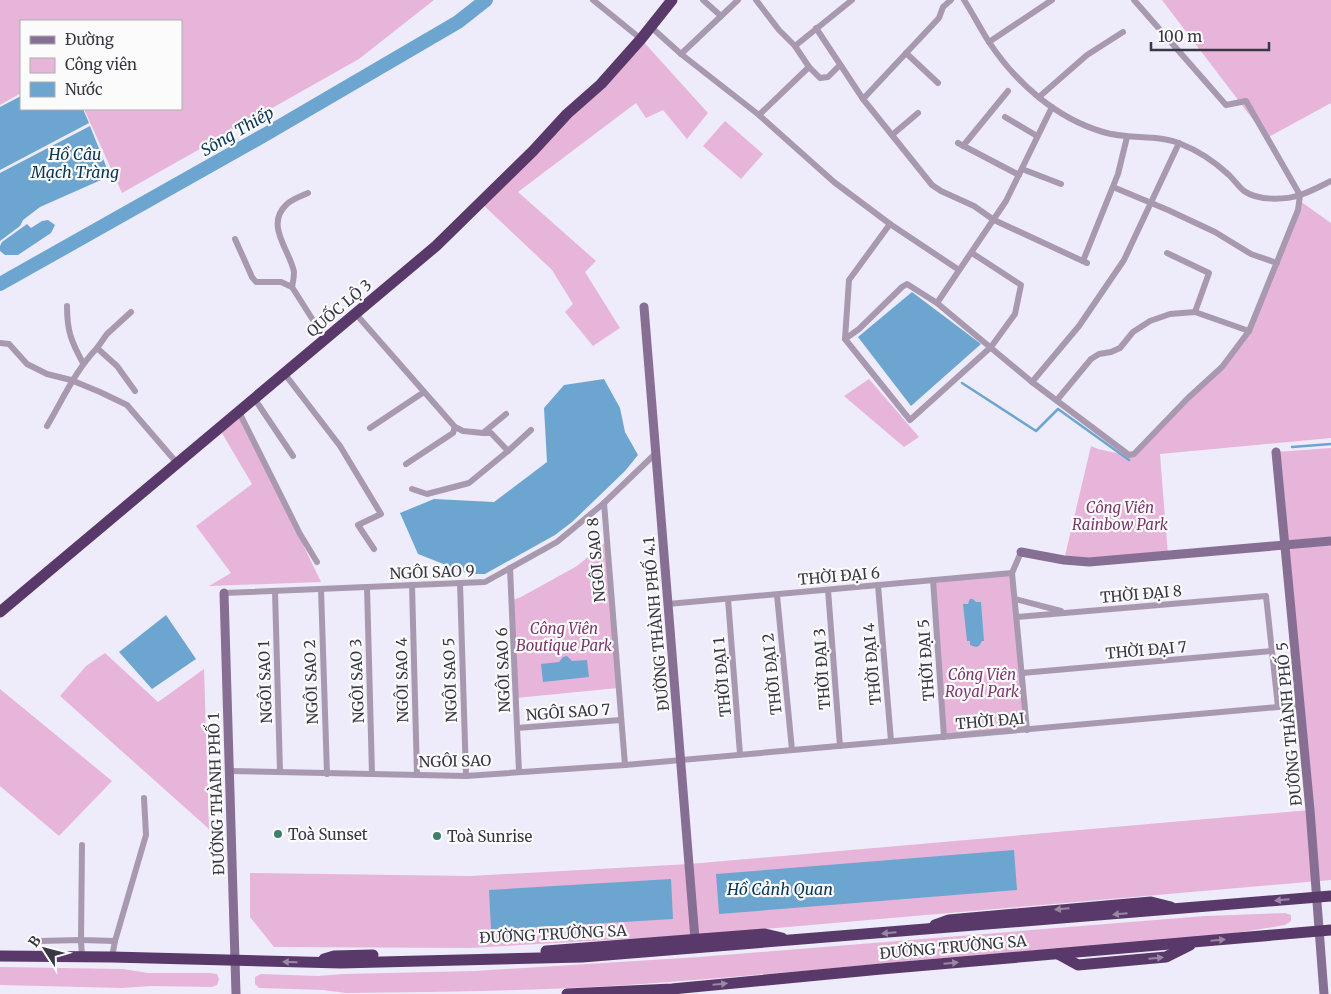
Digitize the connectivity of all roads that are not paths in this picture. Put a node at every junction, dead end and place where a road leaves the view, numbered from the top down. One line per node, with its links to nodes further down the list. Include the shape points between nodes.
1 (593, 0): 15 (street)
2 (672, 0): 12 (highway, QUỐC LỘ 3)
3 (703, 0): 11 (street)
4 (738, 0): 11 (street)
5 (756, 0): 17 (street)
6 (852, 0): 13 (street)
7 (951, 0): 18 (street, via 939,18)
8 (1052, 0): 16 (street)
9 (1134, 0): 39 (street, via 1226,104 1246,101)
10 (968, 2): 16 (street)
11 (721, 16): 19 (street)
12 (651, 27): 15 (highway, QUỐC LỘ 3); 19 (street)
13 (816, 28): 17 (street); 20 (street)
14 (1123, 32): 24 (street, via 1087,55)
15 (641, 39): 54 (highway, QUỐC LỘ 3, via 601,84 436,246)
16 (989, 42): 24 (street, via 1020,81)
17 (795, 46): 21 (street)
18 (906, 53): 22 (street); 25 (street)
19 (681, 54): 28 (street)
20 (840, 65): 21 (street, via 822,79); 25 (street)
21 (809, 67): 28 (street)
22 (938, 83)
23 (1008, 91): 34 (street, via 960,145)
24 (1039, 97): 26 (street)
25 (862, 99): 30 (street)
26 (1052, 107): 31 (street); 32 (street, via 1076,122)
27 (918, 113): 30 (street)
28 (759, 115): 42 (street, via 834,182)
29 (1005, 117): 31 (street)
30 (892, 135): 41 (street, via 932,185)
31 (1037, 136): 34 (street)
32 (1127, 137): 33 (street); 37 (street)
33 (1180, 143): 39 (street, via 1214,162 1245,192 1262,198); 40 (street)
34 (1020, 172): 36 (street); 41 (street)
35 (1331, 181): 39 (street)
36 (1061, 184)
37 (1114, 187): 40 (street); 41 (street, via 1085,262)
38 (308, 193): 48 (street, via 287,204 278,222 281,243 293,270)
39 (1300, 195): 46 (street, via 1298,210)
40 (1151, 202): 46 (street, via 1215,232 1251,254); 64 (street, via 1124,260 1101,295)
41 (994, 220): 44 (street)
42 (890, 224): 47 (street); 57 (street, via 849,280)
43 (235, 239): 48 (street, via 256,282 281,282)
44 (972, 253): 47 (street); 59 (street, via 1021,285 1015,314)
45 (1167, 253): 53 (street, via 1209,273)
46 (1277, 264): 55 (street)
47 (958, 270): 49 (street)
48 (292, 287): 56 (street)
49 (937, 303): 57 (street, via 907,284); 59 (street)
50 (67, 306): 61 (street, via 72,342)
51 (644, 307): 77 (street, ĐƯỜNG THÀNH PHỐ 4.1)
52 (131, 312): 60 (street)
53 (1195, 312): 55 (street); 68 (street, via 1170,314 1150,321 1133,332 1120,348 1091,359)
54 (356, 313): 56 (highway, QUỐC LỘ 3); 66 (street)
55 (1249, 330): 68 (street, via 1222,367 1134,454 1123,451)
56 (325, 339): 62 (highway, QUỐC LỘ 3)
57 (845, 339): 59 (street, via 910,420)
58 (0, 343): 63 (street, via 9,344 27,364 47,374)
59 (991, 346): 64 (street)
60 (97, 348): 61 (street); 65 (street, via 117,366)
61 (83, 363): 63 (street)
62 (284, 373): 67 (highway, QUỐC LỘ 3); 86 (street, via 340,446 381,514 358,525)
63 (71, 380): 71 (street); 80 (street, via 127,405)
64 (1032, 382): 68 (street)
65 (135, 391)
66 (424, 392): 72 (street); 73 (street)
67 (254, 398): 69 (highway, QUỐC LỘ 3); 79 (street)
68 (1057, 400)
69 (239, 412): 80 (highway, QUỐC LỘ 3); 88 (street)
70 (506, 414): 75 (street)
71 (47, 426)
72 (370, 428)
73 (455, 428): 75 (street); 81 (street)
74 (531, 430): 76 (street)
75 (483, 433): 76 (street, via 491,433)
76 (508, 451): 82 (street, via 469,483 428,494)
77 (656, 452): 83 (street, NGÔI SAO 9); 103 (street, ĐƯỜNG THÀNH PHỐ 4.1)
78 (1276, 452): 85 (street, ĐƯỜNG THÀNH PHỐ 5)
79 (293, 456)
80 (178, 463): 104 (highway, QUỐC LỘ 3)
81 (406, 464)
82 (412, 489)
83 (604, 503): 89 (street, NGÔI SAO 9, via 557,542); 111 (street, NGÔI SAO 8)
84 (1331, 541): 85 (street)
85 (1286, 545): 87 (street, via 1089,562); 109 (street, ĐƯỜNG THÀNH PHỐ 5)
86 (374, 549)
87 (1021, 552): 90 (street)
88 (317, 562)
89 (510, 568): 92 (street, NGÔI SAO 9, via 485,582); 112 (street, NGÔI SAO 6)
90 (1012, 573): 91 (street, THỜI ĐẠI 6); 102 (street)
91 (933, 580): 94 (street, THỜI ĐẠI 6); 114 (street, THỜI ĐẠI 5)
92 (460, 583): 93 (street, NGÔI SAO 9); 127 (street, NGÔI SAO 5)
93 (412, 585): 95 (street, NGÔI SAO 9); 126 (street, NGÔI SAO 4)
94 (878, 585): 97 (street, THỜI ĐẠI 6); 115 (street, THỜI ĐẠI 4)
95 (367, 587): 96 (street, NGÔI SAO 9); 125 (street, NGÔI SAO 3)
96 (321, 589): 98 (street, NGÔI SAO 9); 124 (street, NGÔI SAO 2)
97 (828, 590): 100 (street, THỜI ĐẠI 6); 116 (street, THỜI ĐẠI 3)
98 (275, 591): 99 (street, NGÔI SAO 9); 122 (street, NGÔI SAO 1)
99 (224, 593): 121 (street, ĐƯỜNG THÀNH PHỐ 1)
100 (777, 595): 101 (street, THỜI ĐẠI 6); 117 (street, THỜI ĐẠI 2)
101 (728, 599): 103 (street, THỜI ĐẠI 6); 118 (street, THỜI ĐẠI 1)
102 (1015, 599): 105 (street); 106 (street)
103 (668, 604): 119 (street, ĐƯỜNG THÀNH PHỐ 4.1)
104 (0, 612)
105 (1067, 613): 106 (street, THỜI ĐẠI 8); 107 (street, THỜI ĐẠI 8, via 1266,596)
106 (1017, 617): 108 (street)
107 (1272, 651): 108 (street, THỜI ĐẠI 7); 110 (street)
108 (1022, 673): 113 (street)
109 (1300, 705): 110 (street, THỜI ĐẠI); 131 (street, ĐƯỜNG THÀNH PHỐ 5)
110 (1278, 707): 113 (street, THỜI ĐẠI)
111 (621, 720): 112 (street, NGÔI SAO 7); 120 (street, NGÔI SAO 8)
112 (517, 728): 123 (street, NGÔI SAO 6)
113 (1026, 730): 114 (street, THỜI ĐẠI)
114 (944, 737): 115 (street, THỜI ĐẠI)
115 (891, 741): 116 (street, THỜI ĐẠI)
116 (840, 746): 117 (street, THỜI ĐẠI)
117 (792, 750): 118 (street, THỜI ĐẠI)
118 (740, 754): 119 (street, THỜI ĐẠI)
119 (681, 759): 120 (street, NGÔI SAO); 134 (street, ĐƯỜNG THÀNH PHỐ 4.1)
120 (625, 765): 123 (street, NGÔI SAO)
121 (230, 771): 122 (street, NGÔI SAO); 144 (street, ĐƯỜNG THÀNH PHỐ 1)
122 (280, 772): 124 (street, NGÔI SAO)
123 (519, 772): 127 (street, NGÔI SAO)
124 (327, 774): 125 (street, NGÔI SAO)
125 (372, 774): 126 (street, NGÔI SAO)
126 (416, 775): 127 (street, NGÔI SAO)
127 (466, 776)
128 (144, 798): 138 (street, via 146,835)
129 (82, 845): 135 (street)
130 (1331, 896): 131 (highway, ĐƯỜNG TRƯỜNG SA)
131 (1316, 897): 133 (street, ĐƯỜNG THÀNH PHỐ 5); 136 (highway, ĐƯỜNG TRƯỜNG SA, one-way to 136)
132 (1331, 930): 133 (highway, ĐƯỜNG TRƯỜNG SA)
133 (1319, 931): 146 (highway, ĐƯỜNG TRƯỜNG SA, one-way to 133); 150 (street, ĐƯỜNG THÀNH PHỐ 5)
134 (695, 939): 136 (highway, ĐƯỜNG TRƯỜNG SA, via 765,934); 145 (highway, ĐƯỜNG TRƯỜNG SA, via 554,951 334,956)
135 (81, 940): 137 (street); 138 (street); 142 (street)
136 (796, 940): 145 (highway, ĐƯỜNG TRƯỜNG SA, via 582,957 341,964)
137 (39, 941)
138 (115, 941): 143 (street)
139 (0, 949): 141 (highway, ĐƯỜNG TRƯỜNG SA)
140 (0, 956): 141 (highway, ĐƯỜNG TRƯỜNG SA)
141 (29, 956): 142 (highway, ĐƯỜNG TRƯỜNG SA)
142 (82, 957): 143 (highway, ĐƯỜNG TRƯỜNG SA)
143 (112, 957): 144 (highway, ĐƯỜNG TRƯỜNG SA)
144 (235, 962): 145 (highway, ĐƯỜNG TRƯỜNG SA, one-way to 144); 147 (street, ĐƯỜNG THÀNH PHỐ 1)
145 (312, 962)
146 (672, 989): 148 (highway, ĐƯỜNG TRƯỜNG SA); 149 (highway, ĐƯỜNG TRƯỜNG SA)
147 (236, 994)
148 (566, 994)
149 (660, 994)
150 (1324, 994)

